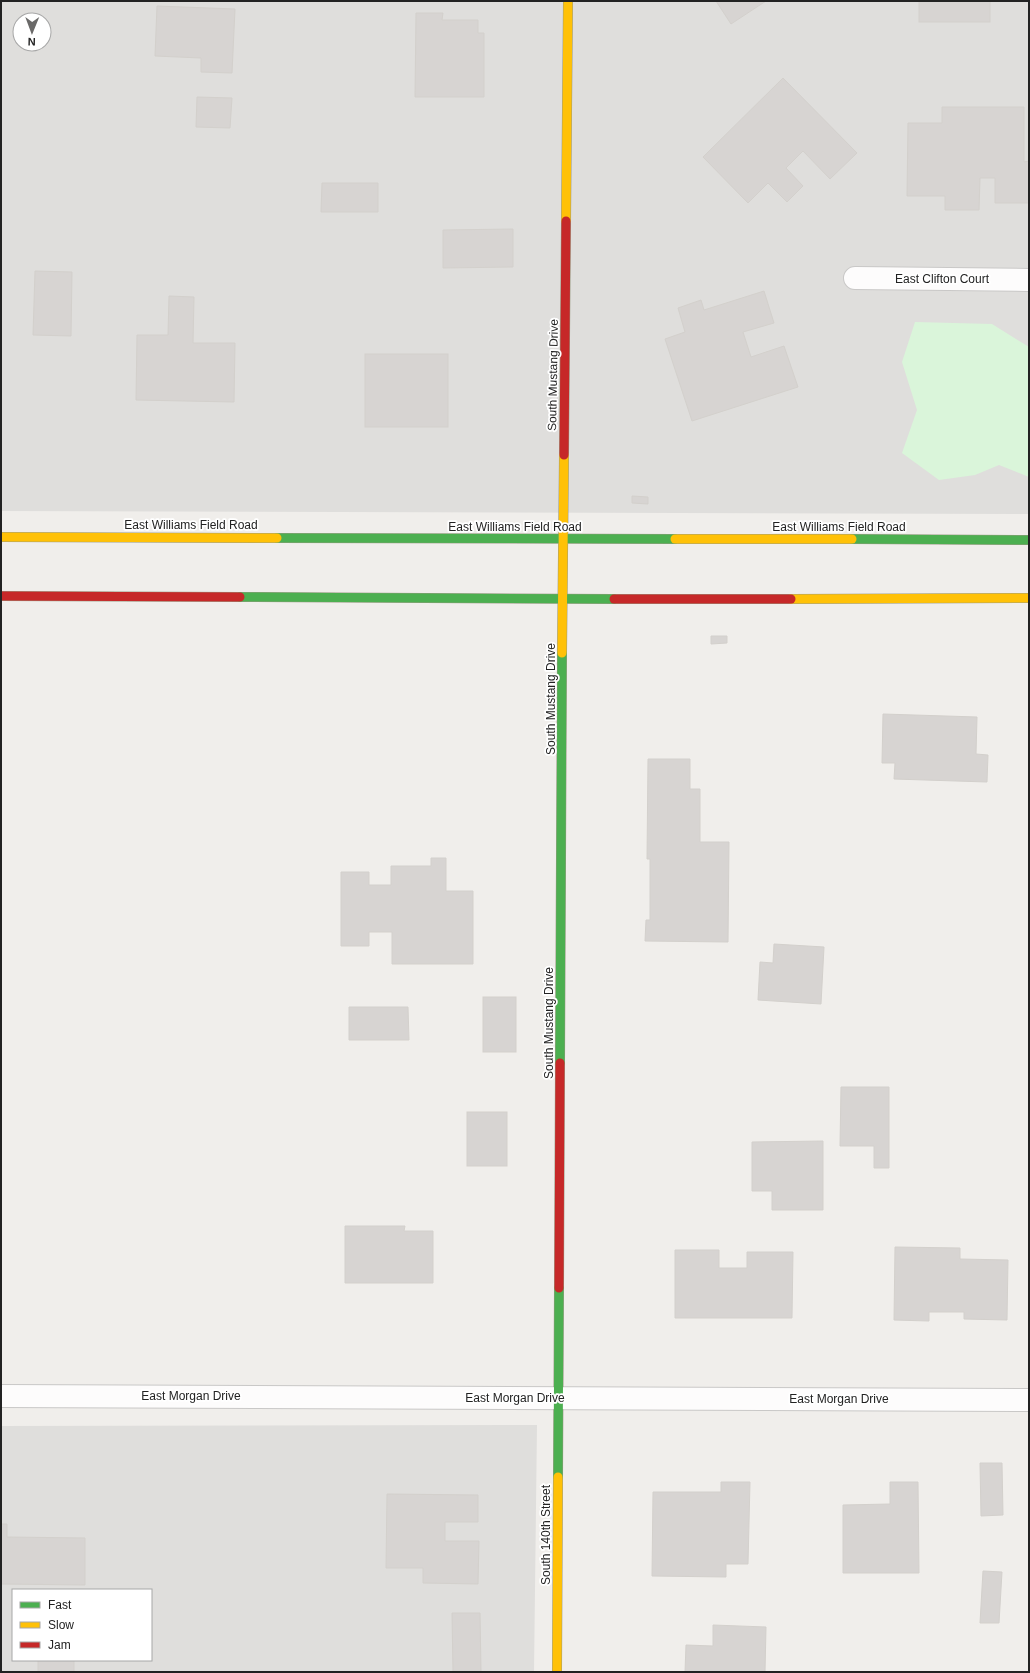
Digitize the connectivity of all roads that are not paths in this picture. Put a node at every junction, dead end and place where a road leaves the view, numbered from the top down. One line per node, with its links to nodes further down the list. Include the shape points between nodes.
1 (568, 1): 5 (main road, South Mustang Drive)
2 (855, 278): 3 (street, East Clifton Court)
3 (1029, 280)
4 (1, 537): 5 (main road, East Williams Field Road)
5 (563, 539): 6 (main road, East Williams Field Road); 9 (main road, South Mustang Drive)
6 (1029, 540)
7 (1, 596): 9 (main road)
8 (1029, 598): 9 (main road)
9 (563, 599): 11 (main road, South Mustang Drive)
10 (1, 1396): 11 (street, East Morgan Drive)
11 (559, 1398): 12 (street, East Morgan Drive); 13 (main road, South 140th Street)
12 (1029, 1400)
13 (557, 1672)

